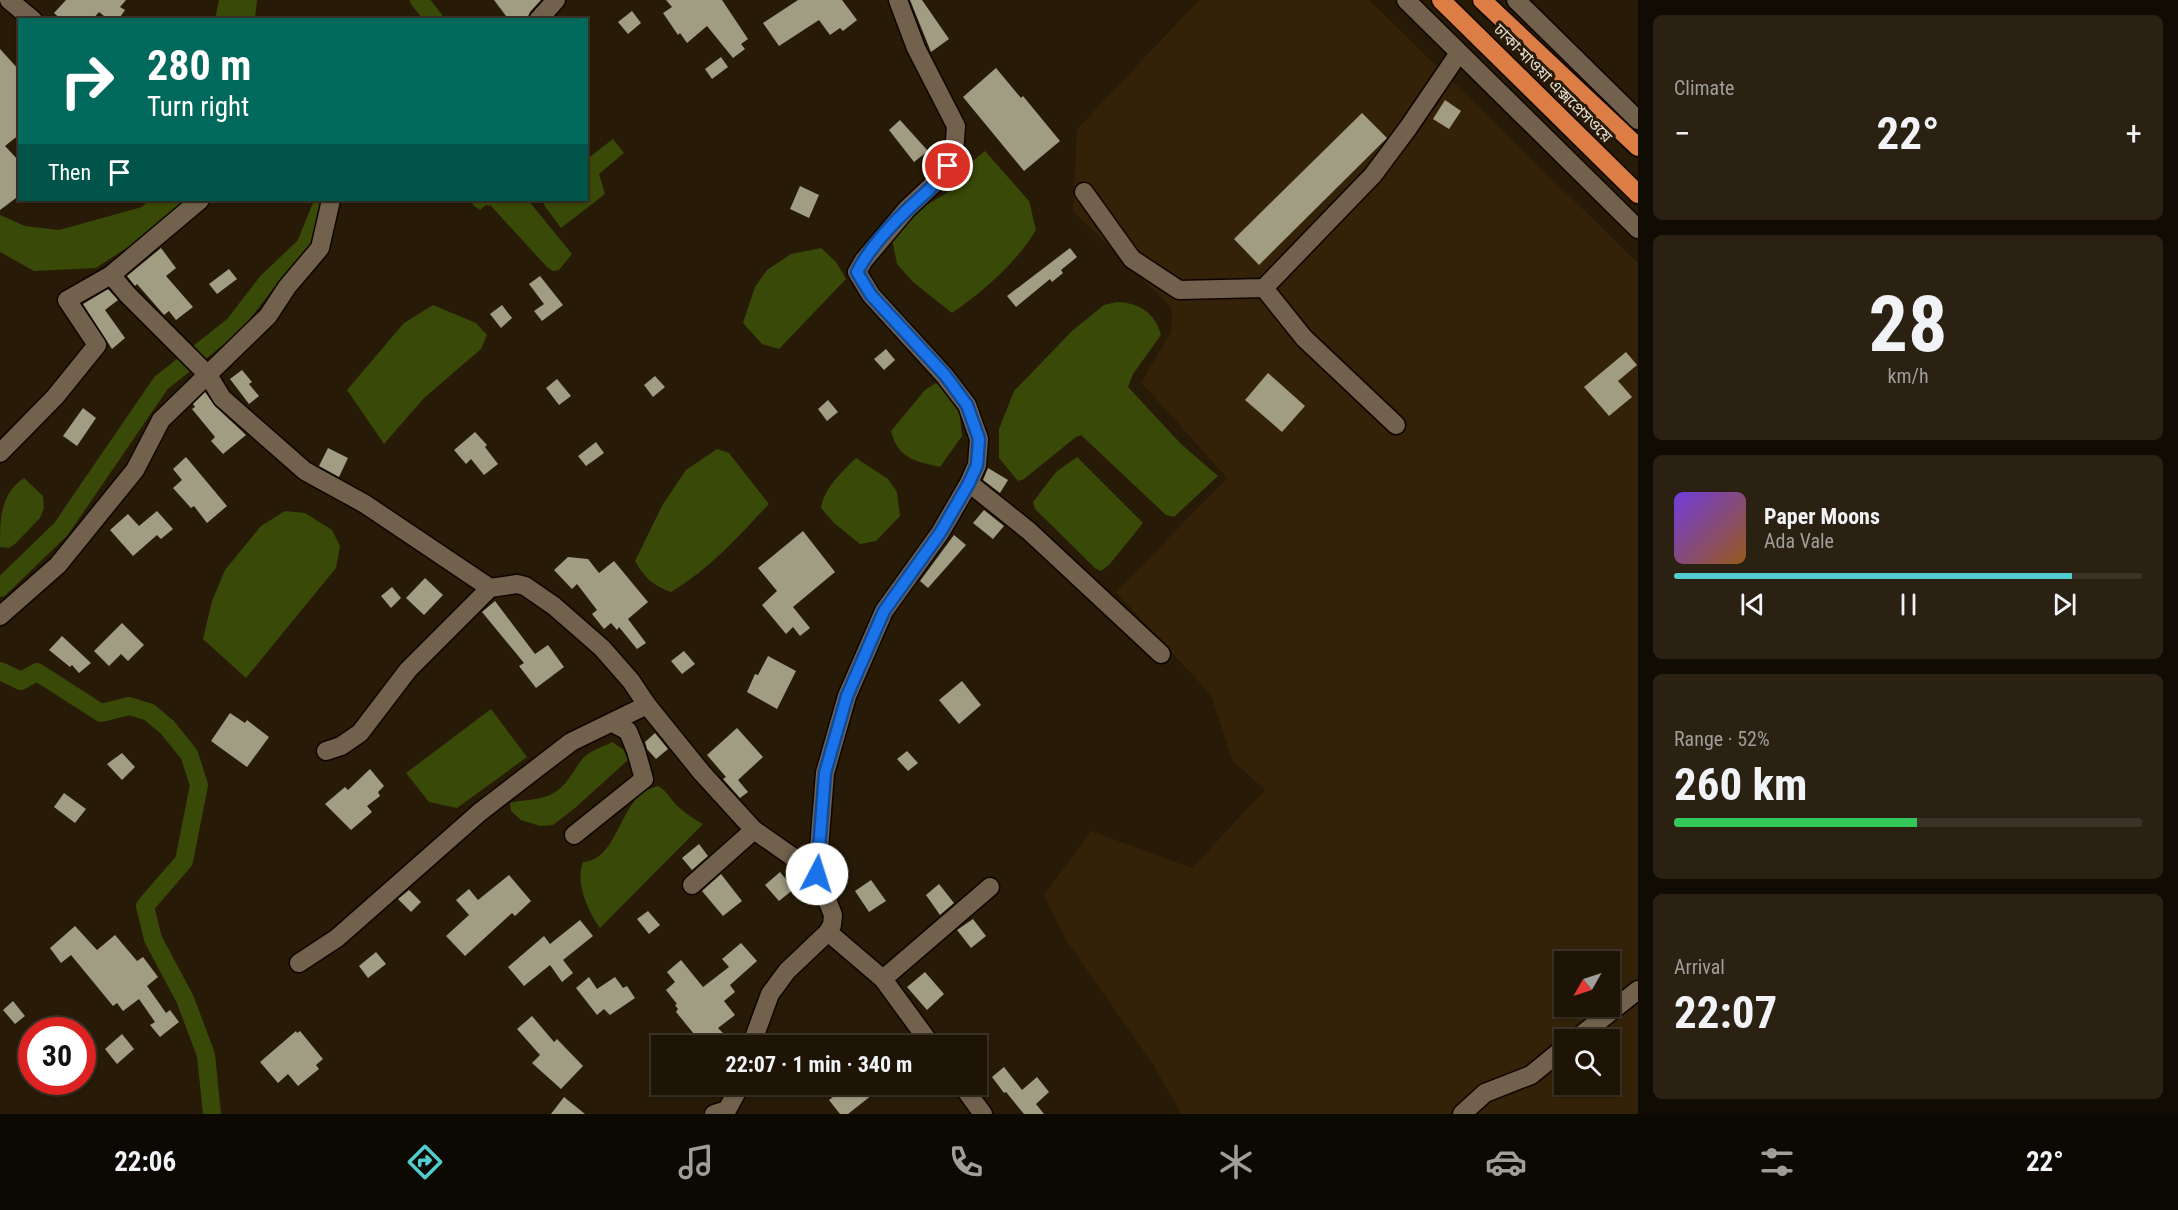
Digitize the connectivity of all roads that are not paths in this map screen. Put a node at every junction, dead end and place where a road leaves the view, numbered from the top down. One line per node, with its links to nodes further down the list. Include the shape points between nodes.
1 (9, 0): 8 (street)
2 (556, 0): 9 (street)
3 (898, 0): 23 (street, via 916,48 956,126 954,155 942,176 907,209 857,272 871,295 945,375 967,405 979,439 977,465)
4 (1406, 0): 10 (street)
5 (1441, 0): 14 (highway, ঢাকা-মাওয়া এক্সপ্রেসওয়ে)
6 (1482, 0): 12 (highway, ঢাকা-মাওয়া এক্সপ্রেসওয়ে)
7 (1516, 0): 11 (street)
8 (31, 18)
9 (540, 18)
10 (1459, 53): 17 (street); 19 (street, via 1373,175)
11 (1638, 120)
12 (1638, 147)
13 (1084, 192): 19 (street, via 1132,259 1179,290)
14 (1638, 194)
15 (199, 201): 18 (street)
16 (331, 201): 20 (street, via 320,248 268,316)
17 (1638, 229)
18 (111, 275): 20 (street); 22 (street, via 67,300 97,345 55,397)
19 (1264, 288): 21 (street, via 1304,338)
20 (208, 375): 24 (street, via 222,398 305,471 365,504); 25 (street, via 161,420 135,470 57,565)
21 (1396, 425)
22 (0, 453)
23 (969, 483): 26 (street, via 1029,531); 32 (street, via 940,533 884,611 847,696 825,773)
24 (490, 588): 27 (street, via 518,584 554,606 602,648); 29 (street, via 408,670 360,734)
25 (0, 616)
26 (1161, 654)
27 (647, 705): 28 (street); 30 (street)
28 (613, 723): 31 (street, via 628,731 644,779); 36 (street, via 571,742 480,812 337,938)
29 (326, 752)
30 (754, 830): 32 (street); 33 (street)
31 (574, 835)
32 (817, 874): 35 (street, via 833,915)
33 (692, 885)
34 (990, 887): 37 (street)
35 (828, 932): 37 (street); 40 (street, via 786,971 770,994)
36 (299, 963)
37 (883, 979): 41 (street)
38 (1638, 990): 39 (street)
39 (1589, 1029)
40 (755, 1035)
41 (924, 1035)
42 (1554, 1056): 47 (street, via 1531,1075 1485,1092)
43 (735, 1095): 45 (street, via 727,1110)
44 (968, 1095): 46 (street)
45 (714, 1114)
46 (983, 1114)
47 (1462, 1114)

